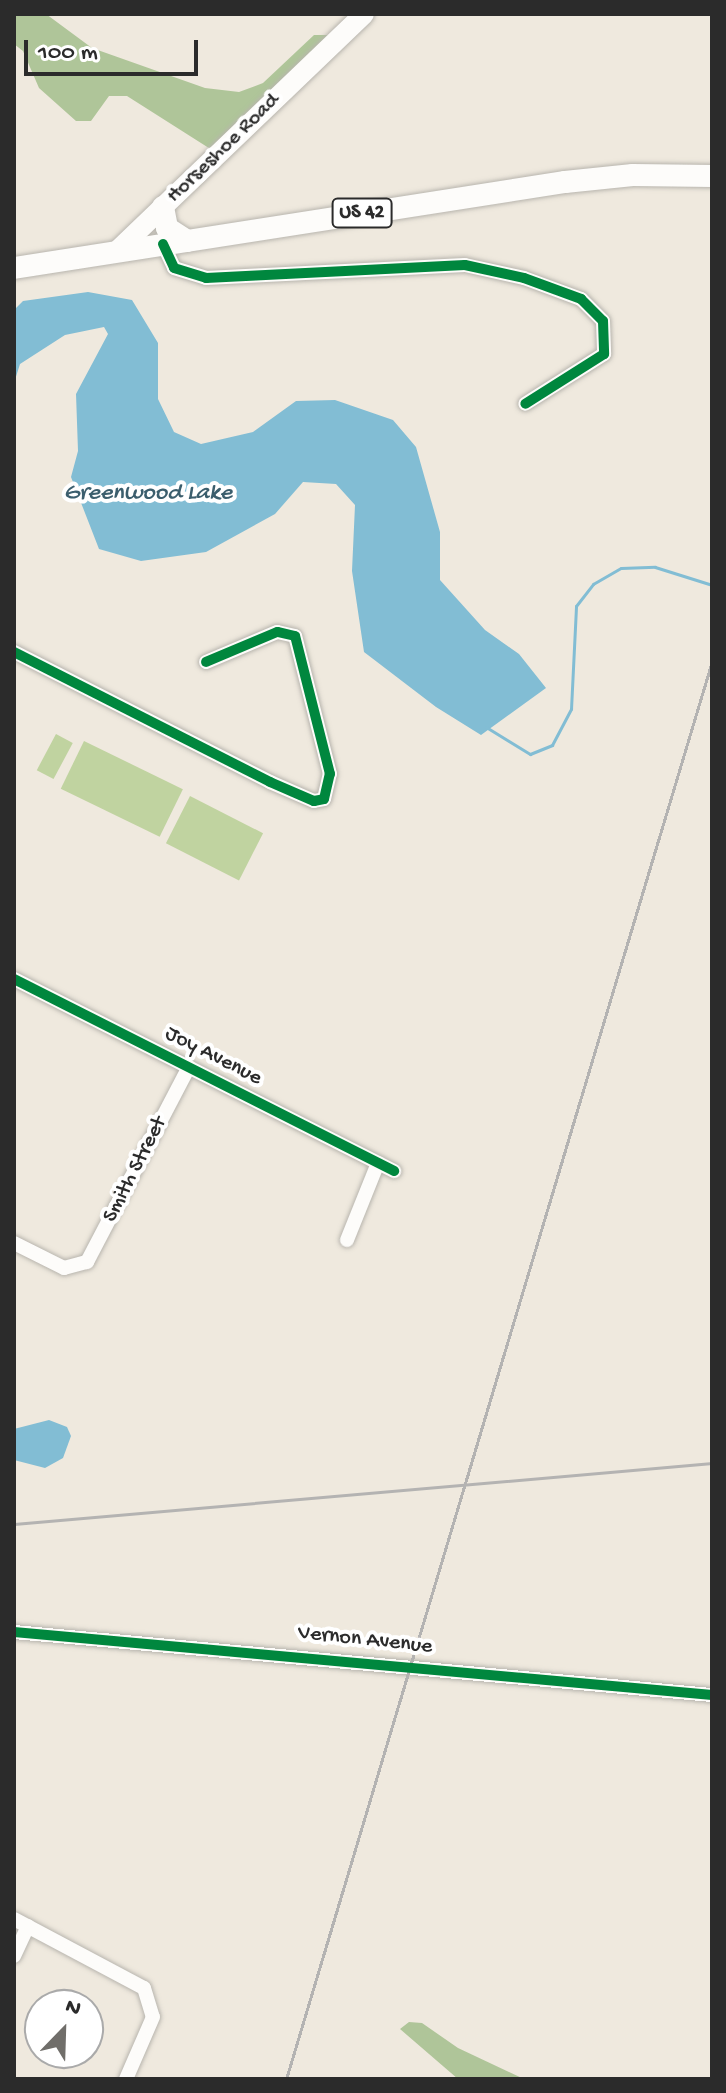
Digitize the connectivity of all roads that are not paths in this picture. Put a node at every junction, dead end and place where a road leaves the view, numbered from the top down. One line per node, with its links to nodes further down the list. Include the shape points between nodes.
1 (364, 14): 3 (street, Horseshoe Road)
2 (712, 176): 4 (main road, US 42, via 633,175 565,182)
3 (163, 207): 4 (main road, via 167,228); 6 (street, Horseshoe Road)
4 (187, 241): 5 (main road, US 42)
5 (163, 244): 6 (main road, US 42); 8 (street, via 174,268 206,278 465,265 524,278 581,299 603,321 604,354)
6 (117, 251): 7 (main road, US 42)
7 (14, 268)
8 (525, 404)
9 (14, 652): 10 (street, via 280,787 314,801 324,799 330,774 295,636 277,632)
10 (206, 662)
11 (14, 979): 12 (street, Joy Avenue)
12 (189, 1067): 13 (street, Joy Avenue); 16 (street, Smith Street, via 99,1243 77,1269 64,1268)
13 (378, 1163): 14 (street, Joy Avenue); 15 (street)
14 (394, 1171)
15 (347, 1240)
16 (14, 1243)
17 (14, 1632): 18 (street, Vernon Avenue)
18 (712, 1695)
19 (14, 1919): 20 (street)
20 (28, 1926): 21 (street); 22 (street, via 134,1980 148,1994 151,2028)
21 (14, 1956)
22 (126, 2079)

